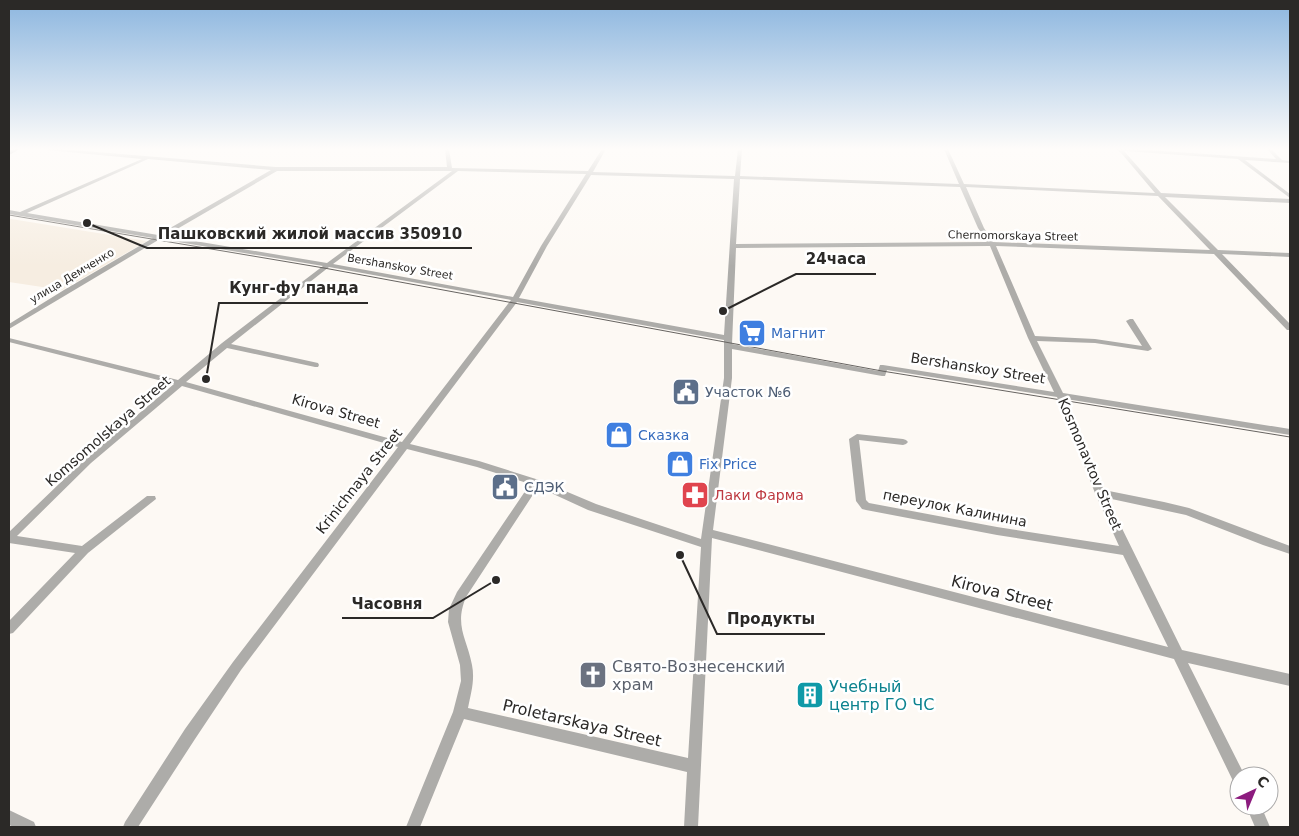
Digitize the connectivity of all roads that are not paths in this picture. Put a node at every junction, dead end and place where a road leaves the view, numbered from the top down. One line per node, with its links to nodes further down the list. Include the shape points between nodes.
1 (80, 188): 13 (street)
2 (243, 188): 15 (street, улица Демченко)
3 (428, 188): 20 (street, Komsomolskaya Street)
4 (580, 188): 21 (street, Krinichnaya Street)
5 (737, 188): 17 (street)
6 (964, 188): 16 (street, Kosmonavtov Street)
7 (1029, 188): 10 (street)
8 (1154, 188): 10 (street)
9 (1279, 188): 11 (street)
10 (1160, 194): 12 (street); 18 (street)
11 (1290, 196)
12 (1290, 201)
13 (21, 214): 14 (street, Bershanskoy Street); 15 (street, Bershanskoy Street)
14 (9, 216)
15 (158, 238): 20 (street, Bershanskoy Street); 23 (street, улица Демченко)
16 (991, 244): 17 (street, Chernomorskaya Street); 18 (street, Chernomorskaya Street); 25 (street, Kosmonavtov Street)
17 (734, 246): 27 (street)
18 (1217, 252): 19 (street, Chernomorskaya Street); 24 (street)
19 (1290, 255)
20 (328, 265): 21 (street, Bershanskoy Street); 28 (street, Komsomolskaya Street)
21 (516, 299): 27 (street, Bershanskoy Street); 34 (street, Krinichnaya Street)
22 (1130, 321): 25 (street, via 1148,349 1095,341)
23 (9, 327)
24 (1290, 328)
25 (1032, 338): 31 (street, Kosmonavtov Street)
26 (9, 340): 30 (street, Kirova Street)
27 (728, 342): 31 (street, Bershanskoy Street, via 882,374 883,367); 39 (street, via 728,378)
28 (225, 345): 29 (street); 30 (street, Komsomolskaya Street)
29 (315, 364)
30 (182, 383): 34 (street, Kirova Street); 38 (street, Komsomolskaya Street, via 88,461)
31 (1060, 395): 32 (street, Bershanskoy Street); 36 (street, Kosmonavtov Street)
32 (1290, 432)
33 (903, 442): 42 (street, переулок Калинина, via 854,439 861,501 866,506 997,532)
34 (405, 446): 35 (street, Kirova Street); 51 (street, Krinichnaya Street, via 237,666)
35 (536, 482): 39 (street, Kirova Street, via 592,507); 46 (street, via 455,609 454,622 467,681)
36 (1100, 494): 41 (street, via 1153,503 1199,516); 42 (street, Kosmonavtov Street)
37 (151, 499): 40 (street)
38 (9, 539): 40 (street)
39 (707, 539): 44 (street, Kirova Street); 48 (street)
40 (84, 550): 43 (street)
41 (1290, 550)
42 (1127, 551): 44 (street, Kosmonavtov Street)
43 (9, 629)
44 (1179, 655): 45 (street, Kirova Street); 47 (street, Kosmonavtov Street)
45 (1290, 680)
46 (460, 712): 48 (street, Proletarskaya Street); 52 (street)
47 (1233, 766)
48 (695, 768): 53 (street)
49 (9, 817): 50 (street)
50 (29, 827)
51 (130, 827)
52 (413, 827)
53 (692, 827)

